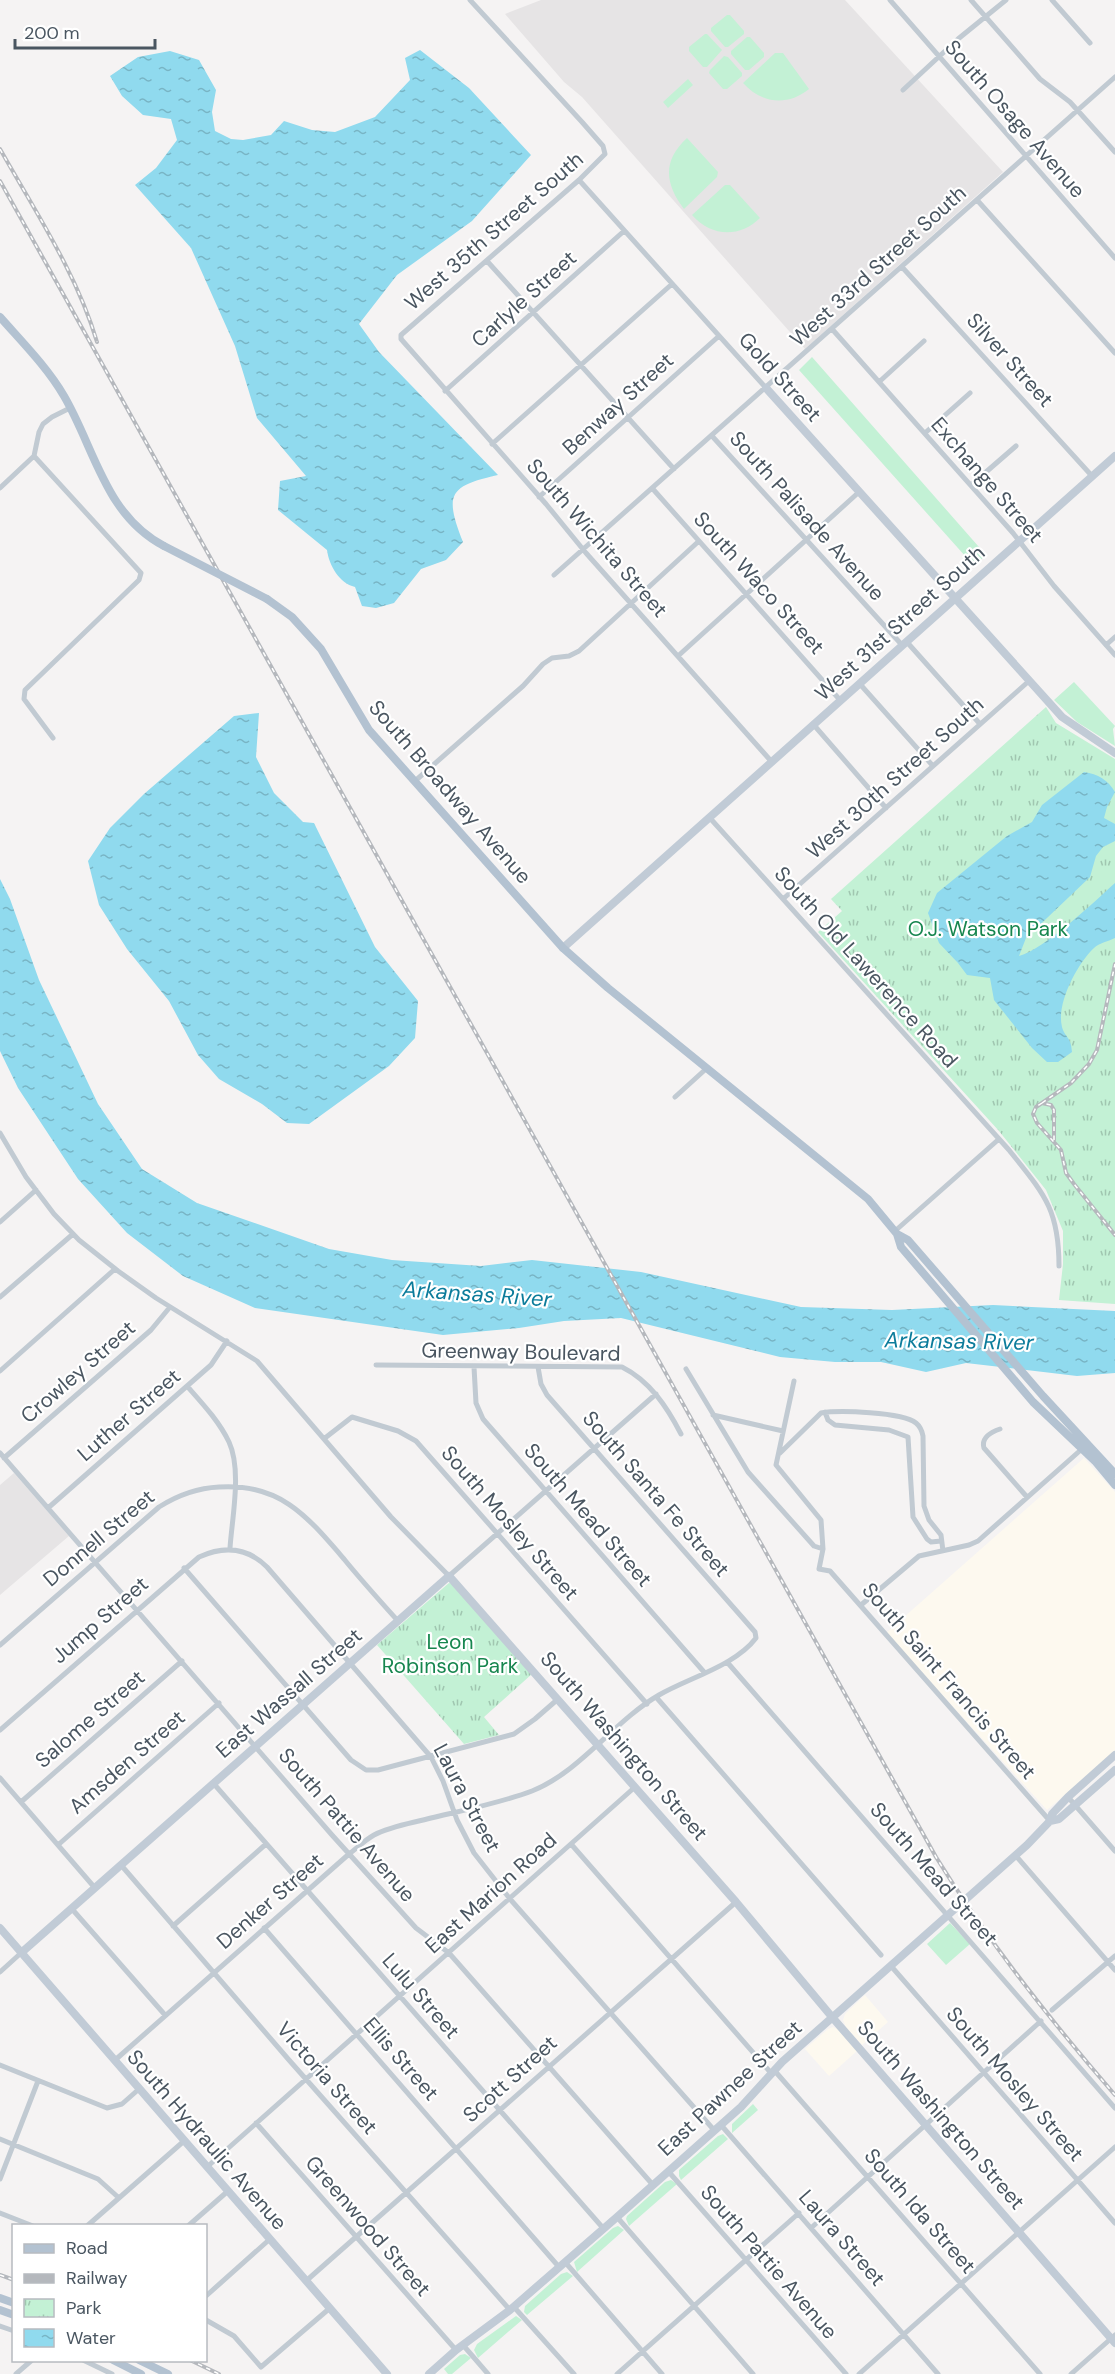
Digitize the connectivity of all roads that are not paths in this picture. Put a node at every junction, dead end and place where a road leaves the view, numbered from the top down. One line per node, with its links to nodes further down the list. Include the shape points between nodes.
1 (470, 0): 14 (street, West 35th Street South, via 605,150 603,157)
2 (890, 0): 8 (street, South Osage Avenue)
3 (971, 0): 6 (street)
4 (1006, 0): 6 (street)
5 (1052, 0): 7 (street)
6 (985, 16): 8 (street); 11 (street, via 1040,79)
7 (1090, 43)
8 (939, 57): 10 (street); 13 (street, South Osage Avenue)
9 (1115, 78): 11 (street, West 33rd Street South)
10 (903, 90)
11 (1078, 111): 12 (street); 13 (street, West 33rd Street South)
12 (1115, 152)
13 (1025, 158): 15 (street, West 33rd Street South); 17 (street, South Osage Avenue)
14 (579, 180): 16 (street, Gold Street); 18 (street, West 35th Street South)
15 (978, 200): 19 (street, West 33rd Street South); 27 (street)
16 (624, 231): 20 (street, Gold Street); 21 (street, Carlyle Street)
17 (1115, 258)
18 (487, 261): 21 (street); 24 (street, West 35th Street South)
19 (902, 267): 23 (street, West 33rd Street South); 42 (street, Silver Street)
20 (672, 284): 25 (street, Gold Street); 28 (street)
21 (533, 312): 28 (street); 31 (street, Carlyle Street)
22 (0, 318): 33 (main road, South Broadway Avenue, via 61,391)
23 (832, 329): 29 (street, Exchange Street); 30 (street, West 33rd Street South)
24 (401, 335): 31 (street, South Wichita Street, via 402,342)
25 (719, 336): 30 (street, Gold Street); 34 (street, Benway Street)
26 (924, 341): 29 (street)
27 (1115, 353)
28 (580, 365): 34 (street); 37 (street)
29 (879, 382): 35 (street, Exchange Street)
30 (765, 388): 36 (street, West 33rd Street South); 46 (street, Gold Street)
31 (446, 391): 37 (street, South Wichita Street)
32 (970, 393): 35 (street)
33 (70, 408): 39 (street, via 43,424); 70 (main road, South Broadway Avenue, bridge, via 99,472 138,528 154,541 292,617 321,649 364,724)
34 (627, 418): 41 (street); 47 (street, Benway Street)
35 (925, 433): 43 (street, Exchange Street)
36 (712, 435): 41 (street, West 33rd Street South); 48 (street, South Palisade Avenue)
37 (492, 444): 47 (street, South Wichita Street)
38 (1016, 446): 43 (street)
39 (34, 456): 44 (street); 66 (street, via 139,570 141,577 25,690 24,699)
40 (1115, 456): 42 (street, West 31st Street South)
41 (674, 469): 45 (street, West 33rd Street South)
42 (1092, 476): 50 (street, West 31st Street South)
43 (971, 485): 50 (street, Exchange Street)
44 (0, 488)
45 (652, 488): 49 (street, South Waco Street); 51 (street, West 33rd Street South)
46 (859, 492): 48 (street); 54 (street, Gold Street)
47 (539, 496): 51 (street, South Wichita Street)
48 (806, 539): 53 (street); 57 (street, South Palisade Avenue)
49 (699, 541): 53 (street, South Waco Street); 55 (street)
50 (1018, 542): 54 (street, West 31st Street South); 58 (street, Exchange Street)
51 (583, 550): 52 (street, West 33rd Street South); 55 (street, South Wichita Street)
52 (554, 575)
53 (746, 594): 60 (street); 63 (street, South Waco Street)
54 (955, 598): 57 (street, West 31st Street South); 61 (street, Gold Street)
55 (631, 604): 60 (street, South Wichita Street); 70 (street, via 579,651 552,658)
56 (1115, 637): 58 (street)
57 (904, 643): 62 (street, West 31st Street South); 65 (street, South Palisade Avenue)
58 (1106, 645): 59 (street, Exchange Street)
59 (1115, 655)
60 (678, 656): 68 (street, South Wichita Street)
61 (1029, 681): 65 (street, West 30th Street South); 67 (street, Gold Street, via 1062,717)
62 (859, 683): 63 (street, West 31st Street South); 69 (street)
63 (840, 700): 64 (street, West 31st Street South)
64 (813, 724): 68 (street, West 31st Street South); 71 (street)
65 (980, 724): 69 (street, West 30th Street South)
66 (53, 738)
67 (1115, 753)
68 (771, 761): 72 (street, West 31st Street South)
69 (933, 766): 71 (street, West 30th Street South)
70 (415, 781): 74 (main road, South Broadway Avenue)
71 (886, 808): 73 (street, West 30th Street South)
72 (709, 817): 73 (street, South Old Lawerence Road); 74 (street, West 31st Street South)
73 (783, 899): 78 (street, South Old Lawerence Road)
74 (563, 948): 75 (main road, South Broadway Avenue)
75 (707, 1068): 76 (street); 82 (main road, South Broadway Avenue, via 868,1199)
76 (675, 1097)
77 (0, 1134): 79 (street, South Washington Street)
78 (999, 1139): 82 (street); 84 (street, South Old Lawerence Road, via 1044,1194 1054,1218)
79 (3, 1146): 80 (street, South Washington Street)
80 (36, 1190): 81 (street); 83 (street, South Washington Street)
81 (0, 1222)
82 (896, 1233): 103 (main road, South Broadway Avenue, via 908,1240); 103 (main road, South Broadway Avenue, via 901,1247 1033,1402)
83 (73, 1234): 85 (street, South Washington Street); 86 (street)
84 (1059, 1266)
85 (115, 1269): 87 (street, South Washington Street); 93 (street)
86 (0, 1297)
87 (170, 1307): 88 (street, South Washington Street); 106 (street, Crowley Street, via 152,1330)
88 (226, 1341): 95 (street, Luther Street, via 211,1365); 102 (street, South Washington Street, via 257,1361)
89 (376, 1365): 90 (street, Greenway Boulevard)
90 (474, 1367): 91 (street, Greenway Boulevard); 110 (street, South Mead Street, via 476,1403 483,1419)
91 (538, 1367): 96 (street, Greenway Boulevard, via 622,1367 642,1379); 104 (street, South Santa Fe Street, via 547,1395)
92 (686, 1370): 98 (street)
93 (0, 1371)
94 (794, 1381): 100 (street)
95 (187, 1386): 109 (street, via 208,1409 229,1443 235,1468); 112 (street, Luther Street)
96 (656, 1394): 101 (street, Greenway Boulevard); 104 (street, East Wassall Street)
97 (825, 1412): 105 (street, via 809,1422); 114 (street, via 836,1425 889,1430 908,1437 913,1517 927,1539); 114 (street, via 878,1414 918,1424 924,1444 924,1506)
98 (713, 1415): 100 (street); 116 (street, via 748,1472 814,1546)
99 (1000, 1429): 111 (street, via 986,1437 984,1448)
100 (783, 1431): 105 (street)
101 (681, 1434)
102 (325, 1438): 113 (street, South Mosley Street, via 352,1417 398,1431 416,1441); 120 (street, South Washington Street)
103 (1085, 1446): 107 (main road, South Broadway Avenue); 108 (main road, South Broadway Avenue); 111 (street)
104 (594, 1449): 110 (street, East Wassall Street); 126 (street, South Santa Fe Street, via 755,1632 756,1638)
105 (778, 1455): 116 (street, via 776,1465 821,1520)
106 (2, 1456): 112 (street, South Pattie Avenue)
107 (1115, 1474)
108 (1115, 1485)
109 (234, 1486): 115 (street); 118 (street, Donnell Street, via 173,1498); 123 (street, via 268,1492 306,1516)
110 (546, 1491): 113 (street, East Wassall Street); 128 (street, South Mead Street)
111 (1027, 1497): 117 (street, via 978,1541)
112 (48, 1508): 118 (street, South Pattie Avenue)
113 (497, 1534): 120 (street, East Wassall Street); 132 (street, South Mosley Street)
114 (941, 1541): 117 (street)
115 (230, 1548): 119 (street, Jump Street, via 204,1554); 127 (street, Laura Street, via 263,1562)
116 (823, 1549): 121 (street, South Saint Francis Street, via 819,1569 830,1570)
117 (943, 1551): 121 (street, via 914,1559)
118 (96, 1562): 122 (street, South Pattie Avenue); 124 (street, Donnell Street)
119 (184, 1568): 122 (street, Jump Street); 133 (street)
120 (449, 1576): 123 (street, East Wassall Street); 130 (street, South Washington Street)
121 (861, 1605): 147 (street, South Saint Francis Street)
122 (137, 1610): 125 (street, South Pattie Avenue); 134 (street, Jump Street)
123 (398, 1621): 127 (street, East Wassall Street)
124 (0, 1645)
125 (182, 1661): 131 (street, South Pattie Avenue); 144 (street, Salome Street)
126 (727, 1662): 128 (street); 160 (street, South Mead Street)
127 (350, 1663): 133 (street, East Wassall Street); 138 (street, Laura Street)
128 (704, 1672): 129 (street)
129 (656, 1696): 132 (street); 166 (street)
130 (558, 1699): 135 (street, South Washington Street); 138 (street, via 514,1734)
131 (219, 1703): 136 (street, South Pattie Avenue); 150 (street, Amsden Street)
132 (647, 1704): 135 (street)
133 (303, 1705): 136 (street, East Wassall Street); 138 (street, via 351,1760 366,1770)
134 (0, 1730)
135 (597, 1743): 142 (street, South Washington Street); 146 (street, Denker Street, via 543,1786)
136 (256, 1746): 141 (street, East Wassall Street); 152 (street, South Pattie Avenue)
137 (1115, 1755): 143 (street, East Pawnee Street)
138 (431, 1756): 146 (street, Laura Street)
139 (1115, 1770): 145 (street, East Pawnee Street)
140 (0, 1779): 144 (street)
141 (214, 1784): 148 (street, Lulu Street); 154 (street, East Wassall Street)
142 (635, 1787): 149 (street, East Marion Road); 158 (street, South Washington Street)
143 (1068, 1797): 145 (street); 147 (street, East Pawnee Street)
144 (21, 1802): 150 (street)
145 (1075, 1805): 147 (street, East Pawnee Street, via 1059,1819); 151 (street)
146 (454, 1812): 152 (street, Denker Street, via 375,1834); 157 (street, Laura Street, via 474,1853)
147 (1050, 1821): 153 (street, East Pawnee Street)
148 (266, 1844): 156 (street, Lulu Street); 161 (street)
149 (572, 1844): 157 (street, East Marion Road); 168 (street, South Ida Street)
150 (58, 1845): 155 (street)
151 (1115, 1851)
152 (349, 1854): 156 (street, Denker Street); 165 (street, South Pattie Avenue, via 416,1928)
153 (1016, 1856): 160 (street, East Pawnee Street); 169 (street)
154 (121, 1865): 155 (street, East Wassall Street); 161 (street, Victoria Street)
155 (95, 1888): 159 (street, East Wassall Street)
156 (307, 1890): 162 (street, Denker Street); 174 (street, Lulu Street)
157 (510, 1899): 165 (street, East Marion Road); 176 (street, Laura Street)
158 (736, 1902): 168 (street, Scott Street); 178 (street, South Washington Street)
159 (72, 1909): 164 (street, East Wassall Street); 177 (street)
160 (949, 1916): 170 (street, East Pawnee Street); 179 (street, South Mead Street)
161 (173, 1926): 173 (street, Victoria Street)
162 (264, 1928): 173 (street, Denker Street); 180 (street, Ellis Street)
163 (0, 1929): 164 (street, South Hydraulic Avenue)
164 (21, 1953): 172 (street, East Wassall Street); 181 (street, South Hydraulic Avenue)
165 (449, 1953): 174 (street, East Marion Road); 183 (street, South Pattie Avenue)
166 (881, 1955)
167 (1115, 1956): 169 (street)
168 (671, 1958): 176 (street, Scott Street); 184 (street, South Ida Street)
169 (1108, 1962): 171 (street); 175 (street)
170 (891, 1966): 178 (street, East Pawnee Street); 185 (street, South Mosley Street)
171 (1115, 1970)
172 (0, 1972)
173 (213, 1972): 177 (street, Denker Street); 186 (street, Victoria Street)
174 (400, 1996): 180 (street, East Marion Road); 190 (street, Lulu Street)
175 (1052, 2010)
176 (610, 2013): 183 (street, Scott Street); 193 (street, Laura Street)
177 (165, 2015): 181 (street, Denker Street)
178 (832, 2017): 184 (street, East Pawnee Street); 192 (street, South Washington Street)
179 (1041, 2021): 185 (street); 189 (street, South Mead Street)
180 (357, 2034): 186 (street, East Marion Road); 198 (street, Ellis Street)
181 (114, 2061): 188 (street, South Hydraulic Avenue)
182 (0, 2066): 187 (street)
183 (550, 2066): 190 (street, Scott Street); 204 (street, South Pattie Avenue)
184 (773, 2072): 193 (street, East Pawnee Street); 201 (street, South Ida Street)
185 (983, 2072): 192 (street); 203 (street, South Mosley Street)
186 (306, 2079): 191 (street, East Marion Road); 206 (street, Victoria Street)
187 (38, 2081): 188 (street, via 107,2108 122,2104); 196 (street)
188 (139, 2090): 195 (street, South Hydraulic Avenue)
189 (1115, 2108)
190 (500, 2111): 198 (street, Scott Street); 216 (street, Lulu Street)
191 (256, 2123): 199 (street, East Marion Road); 218 (street, Greenwood Street)
192 (926, 2125): 201 (street); 217 (street, South Washington Street)
193 (718, 2127): 200 (street, East Pawnee Street); 209 (street, Laura Street)
194 (0, 2139): 196 (street)
195 (184, 2141): 199 (street, South Hydraulic Avenue); 207 (street)
196 (14, 2145): 202 (street); 207 (street, via 98,2179)
197 (1115, 2147): 203 (street)
198 (457, 2149): 206 (street, Scott Street); 221 (street, Ellis Street)
199 (207, 2167): 205 (street, South Hydraulic Avenue)
200 (668, 2171): 204 (street, East Pawnee Street); 220 (street, South Pattie Avenue)
201 (868, 2177): 215 (street); 223 (street, South Ida Street)
202 (0, 2179)
203 (1078, 2180): 211 (street, South Mosley Street); 217 (street)
204 (653, 2185): 210 (street, East Pawnee Street)
205 (228, 2191): 214 (street); 219 (street, South Hydraulic Avenue)
206 (407, 2193): 218 (street, Scott Street); 227 (street, Victoria Street)
207 (119, 2198): 213 (street)
208 (0, 2213): 212 (street)
209 (799, 2213): 215 (street, Laura Street); 220 (street)
210 (617, 2217): 216 (street, East Pawnee Street); 225 (street)
211 (1115, 2223)
212 (28, 2224)
213 (89, 2224)
214 (190, 2224)
215 (811, 2228): 229 (street, Laura Street)
216 (603, 2229): 221 (street, East Pawnee Street)
217 (1019, 2232): 223 (street); 230 (street, South Washington Street)
218 (356, 2237): 222 (street, Scott Street); 231 (street, Greenwood Street)
219 (270, 2239): 222 (street, South Hydraulic Avenue); 224 (street)
220 (746, 2260): 225 (street); 248 (street, South Pattie Avenue)
221 (562, 2265): 227 (street, East Pawnee Street); 232 (street, Ellis Street)
222 (306, 2281): 226 (street, South Hydraulic Avenue)
223 (961, 2283): 229 (street); 251 (street, South Ida Street)
224 (207, 2295)
225 (694, 2306): 232 (street); 247 (street)
226 (330, 2308): 228 (street, via 261,2367 234,2336); 241 (street, South Hydraulic Avenue)
227 (512, 2308): 231 (street, East Pawnee Street); 244 (street, Victoria Street)
228 (207, 2321)
229 (903, 2334): 249 (street); 250 (street, Laura Street)
230 (1114, 2339): 252 (street)
231 (459, 2348): 242 (street, East Pawnee Street); 243 (street, Greenwood Street)
232 (643, 2352): 245 (street); 246 (street, Ellis Street)
233 (31, 2362): 237 (street)
234 (85, 2362): 238 (street)
235 (115, 2362): 239 (main road)
236 (141, 2362): 240 (main road)
237 (16, 2374)
238 (112, 2374)
239 (141, 2374)
240 (168, 2374)
241 (387, 2374)
242 (429, 2374)
243 (488, 2374)
244 (574, 2374)
245 (617, 2374)
246 (662, 2374)
247 (753, 2374)
248 (846, 2374)
249 (859, 2374)
250 (938, 2374)
251 (1040, 2374)
252 (1071, 2374)

